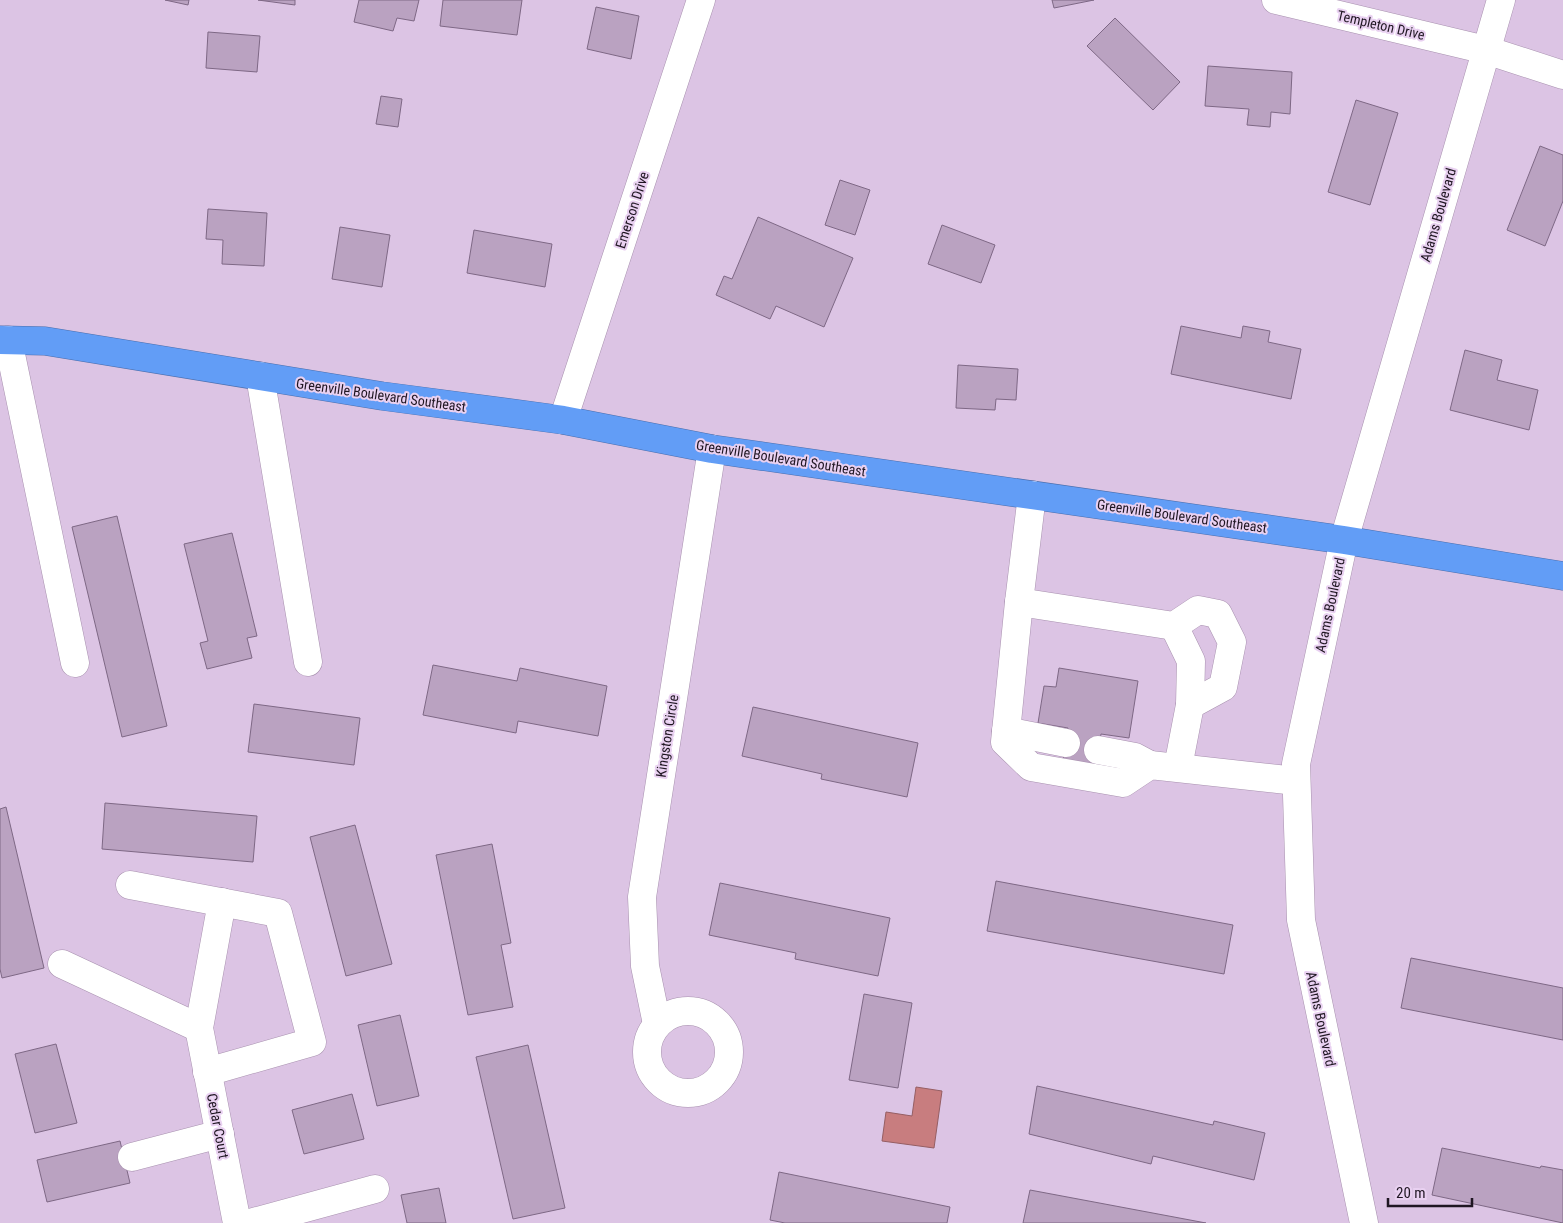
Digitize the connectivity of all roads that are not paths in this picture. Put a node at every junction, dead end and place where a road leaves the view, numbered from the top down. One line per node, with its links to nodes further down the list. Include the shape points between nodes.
1 (701, 0): 8 (street, Emerson Drive)
2 (1276, 0): 4 (street, Templeton Drive)
3 (1501, 0): 4 (street, Adams Boulevard)
4 (1486, 50): 5 (street, Templeton Drive); 11 (street, Adams Boulevard)
5 (1563, 75)
6 (4, 340): 7 (highway, Greenville Boulevard Southeast, via 45,341); 16 (street)
7 (260, 376): 8 (highway, Greenville Boulevard Southeast); 15 (street)
8 (563, 420): 9 (highway, Greenville Boulevard Southeast)
9 (712, 449): 10 (highway, Greenville Boulevard Southeast); 27 (street, Kingston Circle, via 642,897 645,966)
10 (1032, 495): 11 (highway, Greenville Boulevard Southeast); 13 (street)
11 (1344, 540): 12 (highway, Greenville Boulevard Southeast); 23 (street, Adams Boulevard, via 1296,764)
12 (1563, 576)
13 (1019, 602): 14 (street); 18 (street)
14 (1174, 626): 17 (street, via 1190,661); 17 (street, via 1198,610 1218,614 1232,642 1223,688)
15 (308, 662)
16 (75, 663)
17 (1190, 705): 22 (street)
18 (1006, 731): 19 (street); 21 (street, via 1005,742 1031,767 1123,783)
19 (1066, 743)
20 (1098, 750): 21 (street, via 1134,757)
21 (1150, 766): 22 (street)
22 (1178, 768): 23 (street)
23 (1296, 781): 35 (street, Adams Boulevard, via 1301,920)
24 (130, 885): 25 (street)
25 (222, 902): 28 (street); 29 (street, via 278,913 312,1042)
26 (62, 964): 28 (street)
27 (658, 1024)
28 (199, 1028): 29 (street, Cedar Court)
29 (207, 1072): 30 (street, Cedar Court)
30 (220, 1134): 31 (street); 33 (street, Cedar Court)
31 (132, 1157)
32 (375, 1189): 34 (street)
33 (237, 1223)
34 (250, 1223)
35 (1364, 1223)

